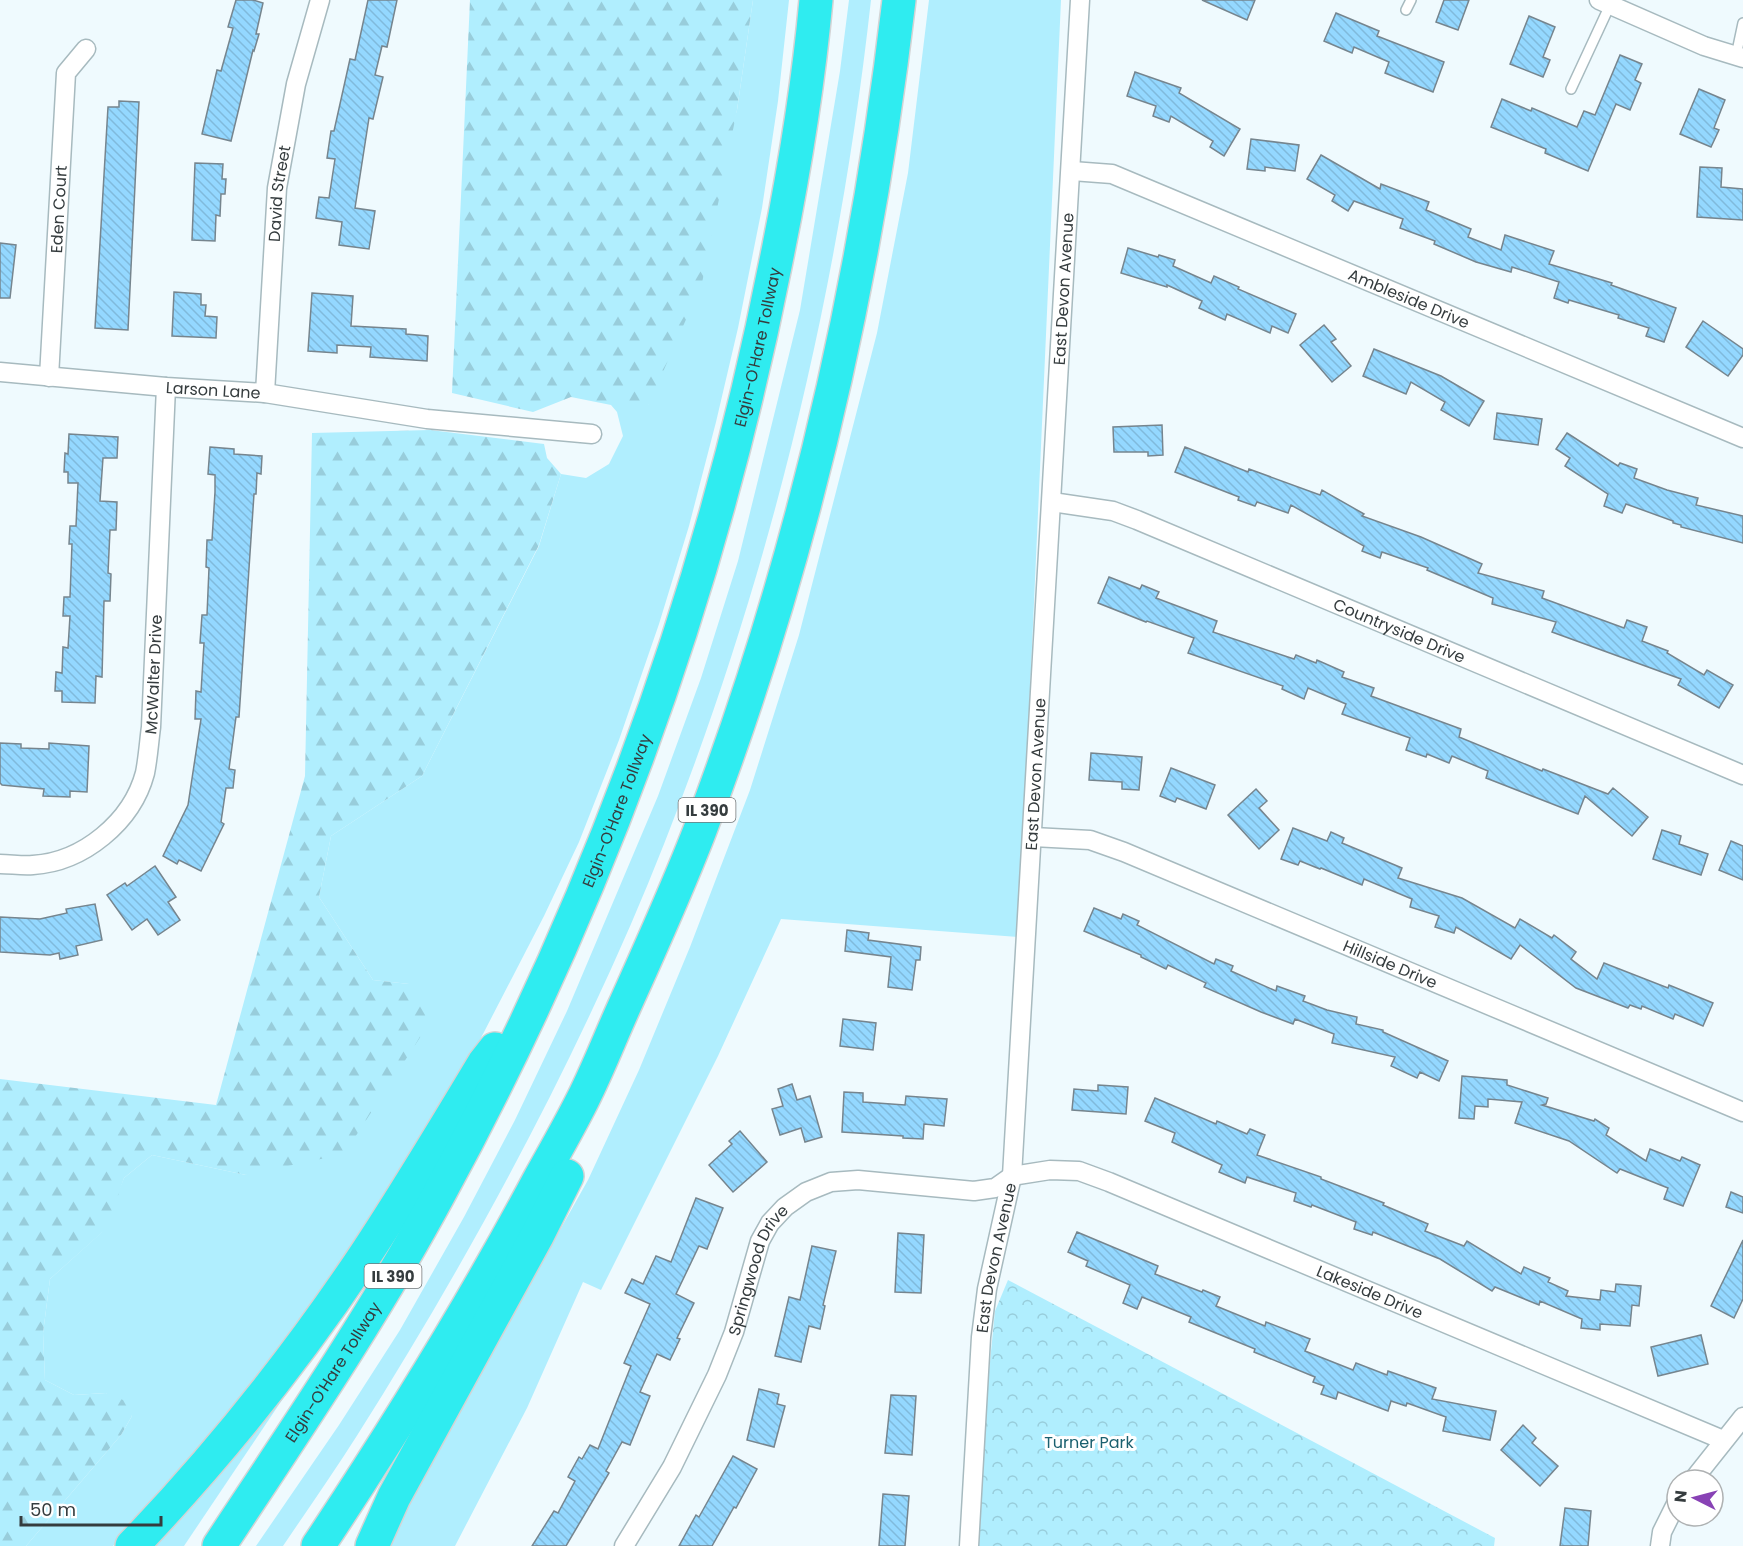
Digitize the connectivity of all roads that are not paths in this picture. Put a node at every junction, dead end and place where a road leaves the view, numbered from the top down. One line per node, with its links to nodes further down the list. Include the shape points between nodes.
1 (320, 0): 16 (street, David Street, via 296,84 277,188)
2 (816, 0): 23 (highway, Elgin-O'Hare Tollway / IL 390, via 804,103 767,309 708,549 636,765)
3 (899, 0): 24 (highway, IL 390, via 879,156 857,277 828,414 787,567 700,829)
4 (1080, 0): 12 (street, East Devon Avenue)
5 (1410, 0): 7 (lane)
6 (1604, 2): 10 (street, via 1704,46); 11 (lane)
7 (1406, 10)
8 (1743, 23): 10 (lane)
9 (86, 49): 14 (street, Eden Court, via 66,73)
10 (1739, 57)
11 (1571, 89)
12 (1071, 171): 18 (street, Ambleside Drive, via 1112,174); 19 (street, East Devon Avenue)
13 (0, 372): 14 (street, Larson Lane)
14 (49, 377): 15 (street, Larson Lane)
15 (166, 387): 16 (street, Larson Lane); 22 (street, McWalter Drive, via 151,727 145,772 129,809 98,840 64,859 32,865)
16 (266, 393): 17 (street, Larson Lane, via 427,419)
17 (592, 434)
18 (1743, 438)
19 (1052, 502): 20 (street, Countryside Drive, via 1113,511 1137,520); 21 (street, East Devon Avenue)
20 (1743, 775)
21 (1033, 837): 25 (street, Hillside Drive, via 1090,840 1124,852); 26 (street, East Devon Avenue)
22 (0, 864)
23 (541, 992): 31 (highway, via 484,1063 367,1253 311,1333 169,1507); 32 (highway, Elgin-O'Hare Tollway / IL 390, via 493,1092 389,1282 343,1359)
24 (583, 1100): 33 (highway, IL 390, via 458,1327); 34 (highway, via 568,1173 394,1497)
25 (1743, 1112)
26 (1012, 1176): 28 (street, Lakeside Drive, via 1050,1170 1079,1172 1109,1182); 35 (street, Springwood Drive, via 995,1188 974,1191 858,1180 831,1182 806,1192 785,1207 760,1241 734,1332 717,1375 672,1467); 36 (street, East Devon Avenue, via 987,1289 981,1337)
27 (1743, 1417): 28 (street)
28 (1723, 1440): 29 (street)
29 (1702, 1468)
30 (1665, 1526): 37 (street)
31 (132, 1546)
32 (219, 1546)
33 (318, 1546)
34 (372, 1546)
35 (624, 1546)
36 (969, 1546)
37 (1660, 1546)

